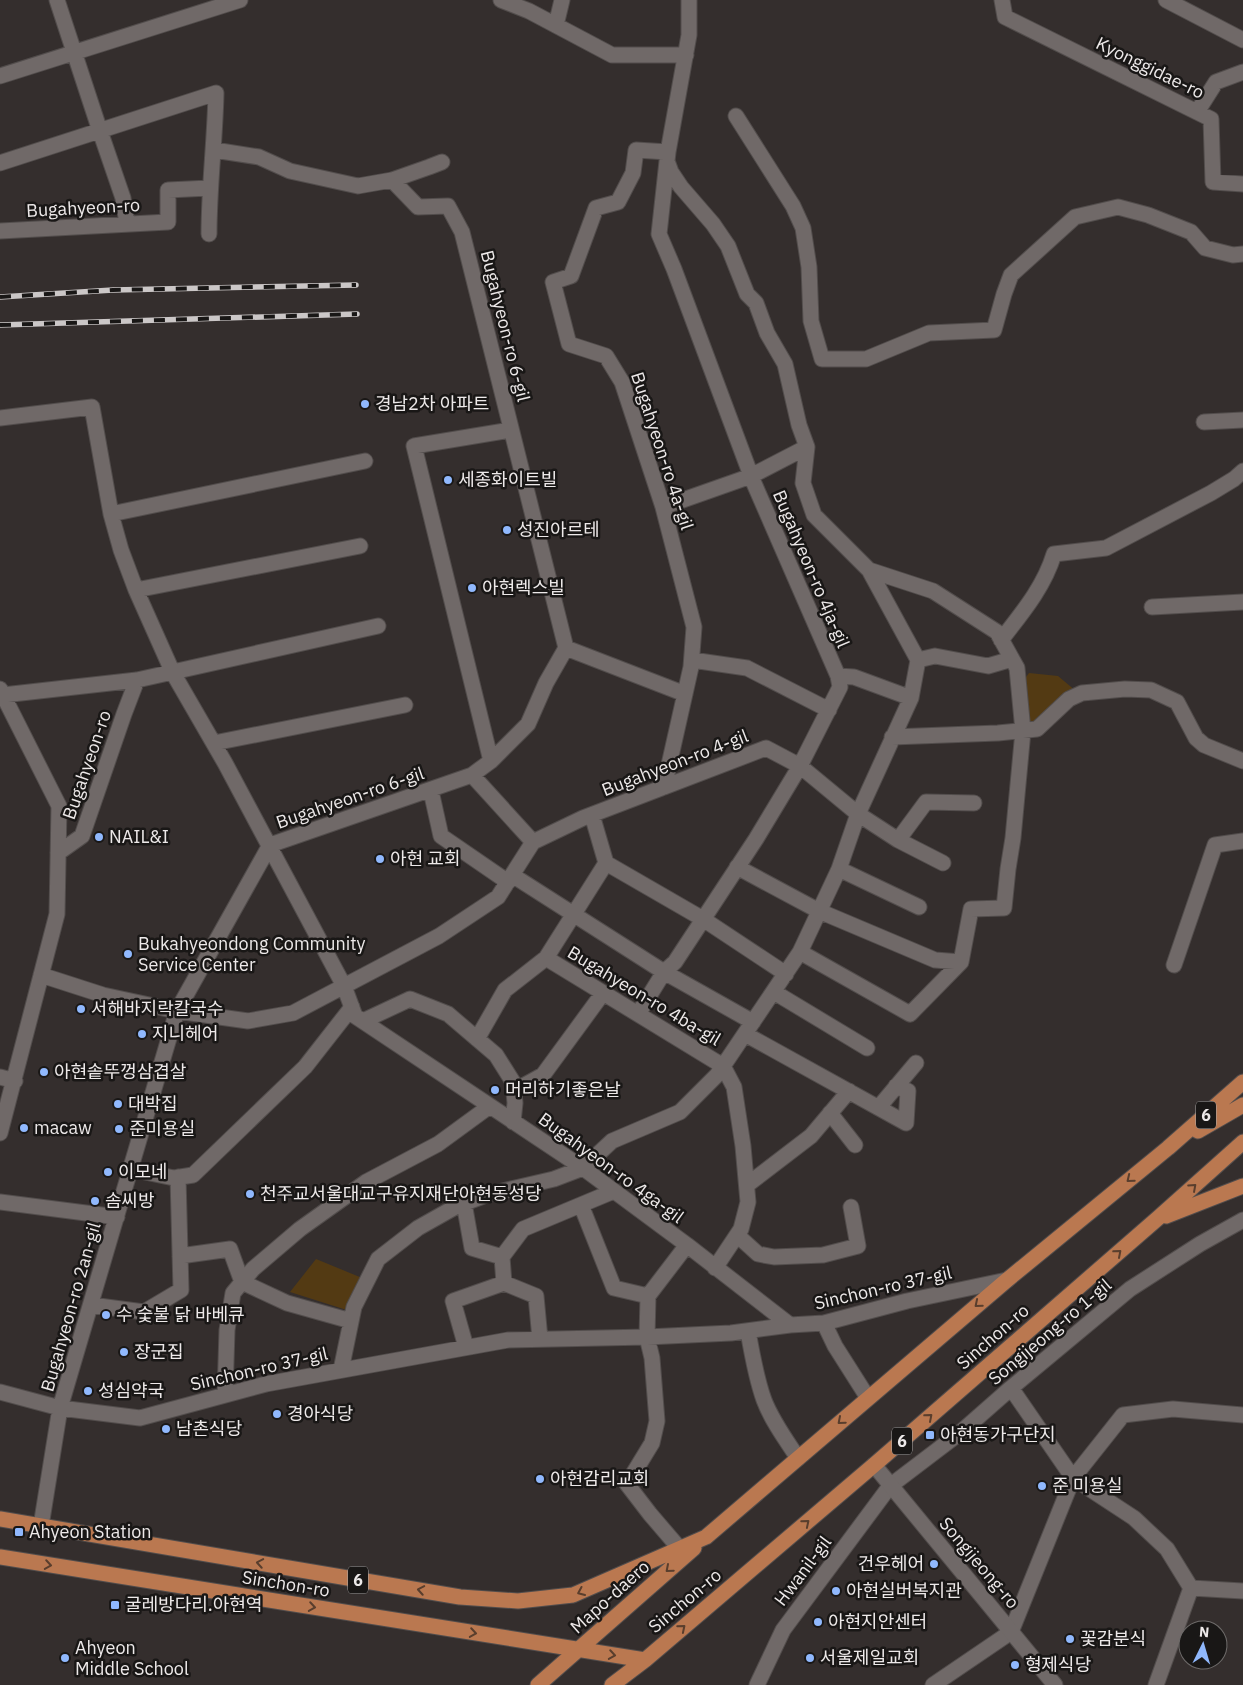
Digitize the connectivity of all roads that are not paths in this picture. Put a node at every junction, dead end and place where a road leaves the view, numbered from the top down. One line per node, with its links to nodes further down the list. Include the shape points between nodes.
1 (57, 0): 10 (street)
2 (240, 0): 10 (street)
3 (501, 0): 8 (street)
4 (562, 0): 8 (street)
5 (689, 0): 11 (street, Bugahyeon-ro 4ja-gil)
6 (1002, 0): 14 (street, Kyonggidae-ro, via 1005,17)
7 (1166, 0): 9 (street)
8 (556, 25): 11 (street, via 612,55)
9 (1243, 40)
10 (75, 52): 13 (street); 16 (street)
11 (686, 55): 18 (street, Bugahyeon-ro 4ja-gil)
12 (1243, 72): 14 (street, via 1216,82)
13 (0, 76)
14 (1197, 112): 22 (street, Kyonggidae-ro, via 1211,119 1213,182)
15 (736, 116): 27 (street, via 803,228 810,267 811,321 822,359 866,359 929,333 994,330 1011,275 1075,217 1118,207 1191,232 1205,248 1233,255)
16 (100, 131): 17 (street, via 216,93); 20 (street); 24 (street, via 123,198)
17 (214, 150): 21 (street, via 259,157 290,171 358,186); 23 (street)
18 (667, 157): 32 (street, via 671,172 681,187 732,254 747,294 756,303 767,333 786,364); 35 (street, Bugahyeon-ro 4ja-gil, via 659,234); 36 (street, Bugahyeon-ro 4a-gil, via 636,150 633,173 618,202 596,208 571,276 553,282 569,344 606,356 622,382)
19 (442, 162): 21 (street)
20 (0, 163)
21 (392, 180): 31 (street, Bugahyeon-ro 6-gil, via 418,207 448,206 462,232)
22 (1243, 184)
23 (210, 188): 24 (street, Bugahyeon-ro, via 168,190 168,222); 26 (street)
24 (127, 224): 25 (street, Bugahyeon-ro)
25 (0, 231)
26 (209, 234)
27 (1243, 254)
28 (0, 418): 37 (street, Bugahyeon-ro 6-gil, via 92,407)
29 (1243, 420): 30 (street)
30 (1204, 422)
31 (511, 430): 45 (street, Bugahyeon-ro 6-gil); 60 (street, Bugahyeon-ro 6-gil, via 414,446)
32 (807, 447): 35 (street, Bugahyeon-ro 4ja-gil); 39 (street, via 803,483 814,515)
33 (365, 461): 37 (street)
34 (1243, 471): 44 (street, via 1211,493 1106,548 1054,554 1035,596)
35 (751, 476): 36 (street, Bugahyeon-ro 4ja-gil); 50 (street, Bugahyeon-ro 4ja-gil)
36 (663, 507): 46 (street, Bugahyeon-ro 4a-gil, via 694,627)
37 (111, 514): 40 (street, Bugahyeon-ro 6-gil)
38 (360, 546): 40 (street)
39 (869, 570): 44 (street, via 933,591 996,632); 47 (street)
40 (136, 590): 49 (street, Bugahyeon-ro 6-gil)
41 (1243, 602): 42 (street)
42 (1152, 607)
43 (378, 626): 49 (street)
44 (1001, 640): 48 (street)
45 (566, 648): 53 (street); 60 (street, Bugahyeon-ro 6-gil, via 528,724)
46 (692, 660): 53 (street, Bugahyeon-ro 4a-gil); 56 (street, via 748,668)
47 (918, 660): 48 (street, via 935,656 988,666); 54 (street)
48 (1012, 660): 57 (street, via 1017,668)
49 (173, 673): 51 (street, Bugahyeon-ro); 59 (street, Bugahyeon-ro 6-gil)
50 (838, 676): 54 (street, via 854,677); 56 (street, via 840,687)
51 (137, 680): 52 (street, Bugahyeon-ro); 73 (street, Bugahyeon-ro, via 82,836)
52 (1, 692): 73 (street, Bugahyeon-ro, via 59,806)
53 (685, 694): 64 (street, Bugahyeon-ro 4a-gil)
54 (911, 698): 58 (street)
55 (405, 706): 59 (street)
56 (828, 710): 62 (street)
57 (1023, 731): 58 (street); 61 (street, via 1037,729 1069,699 1082,693 1125,688 1151,690 1177,702 1196,738 1204,745); 85 (street, via 1004,908 971,909)
58 (892, 737): 67 (street)
59 (214, 743): 72 (street, Bugahyeon-ro 6-gil)
60 (491, 761): 63 (street, Bugahyeon-ro 6-gil)
61 (1243, 761)
62 (800, 766): 64 (street, Bugahyeon-ro 4-gil, via 766,748); 67 (street, Bugahyeon-ro 4-gil); 76 (street)
63 (472, 776): 65 (street, Bugahyeon-ro 6-gil); 71 (street)
64 (664, 787): 68 (street, Bugahyeon-ro 4-gil)
65 (430, 790): 72 (street, Bugahyeon-ro 6-gil); 78 (street, via 441,836)
66 (974, 803): 69 (street, via 926,802)
67 (858, 814): 69 (street, Bugahyeon-ro 4-gil); 77 (street)
68 (592, 815): 71 (street, Bugahyeon-ro 4-gil); 74 (street)
69 (898, 840): 75 (street, Bugahyeon-ro 4-gil)
70 (1243, 841): 86 (street, via 1215,845)
71 (533, 842): 78 (street)
72 (270, 845): 90 (street); 94 (street)
73 (58, 853): 89 (street, Bugahyeon-ro, via 57,914)
74 (606, 863): 81 (street, Bugahyeon-ro 4ba-gil); 82 (street)
75 (943, 863)
76 (737, 867): 80 (street); 82 (street)
77 (839, 869): 79 (street); 80 (street)
78 (510, 878): 81 (street); 90 (street, via 498,897 439,936)
79 (919, 907)
80 (819, 911): 83 (street); 85 (street, via 935,960)
81 (573, 915): 84 (street, Bugahyeon-ro 4ba-gil); 87 (street)
82 (703, 919): 87 (street, via 675,962); 88 (street)
83 (800, 952): 85 (street, via 910,1014); 88 (street)
84 (546, 958): 92 (street, Bugahyeon-ro 4ba-gil); 98 (street, Bugahyeon-ro 4ba-gil, via 505,990)
85 (961, 962)
86 (1174, 965)
87 (664, 972): 95 (street); 97 (street)
88 (786, 974): 91 (street)
89 (40, 975): 94 (street, via 103,995); 102 (street, Bugahyeon-ro)
90 (344, 986): 93 (street, Bugahyeon-ro 4ga-gil); 94 (street, via 293,1013 248,1021)
91 (774, 992): 97 (street); 99 (street)
92 (603, 993): 95 (street, Bugahyeon-ro 4ba-gil); 105 (street, via 543,1075)
93 (352, 1007): 96 (street, Bugahyeon-ro 4ga-gil); 118 (street, via 305,1067 193,1175)
94 (177, 1011): 117 (street, Bugahyeon-ro 2an-gil)
95 (638, 1014): 101 (street, Bugahyeon-ro 4ba-gil)
96 (363, 1022): 98 (street, Bugahyeon-ro 4ga-gil, via 410,999 448,1014); 108 (street, Bugahyeon-ro 4ga-gil)
97 (749, 1028): 101 (street); 106 (street)
98 (477, 1039): 105 (street, Bugahyeon-ro 4ga-gil, via 496,1055 513,1082)
99 (867, 1048)
100 (916, 1063): 104 (street)
101 (723, 1066): 116 (street, via 680,1112 612,1141); 119 (street, via 734,1087)
102 (7, 1079): 112 (street, Bugahyeon-ro)
103 (1243, 1082): 115 (main road, 6)
104 (896, 1086): 109 (street); 109 (street, via 908,1091 906,1123)
105 (514, 1091): 111 (street, Bugahyeon-ro 4ga-gil)
106 (849, 1091): 109 (street); 110 (street)
107 (1243, 1105): 115 (main road)
108 (490, 1106): 111 (street, Bugahyeon-ro 4ga-gil); 135 (street, via 438,1144 366,1182 314,1218 253,1268)
109 (878, 1107)
110 (830, 1113): 114 (street); 119 (street, via 811,1136)
111 (513, 1122): 116 (street, Bugahyeon-ro 4ga-gil)
112 (0, 1133)
113 (1243, 1142): 127 (main road, Sinchon-ro / 6, one-way to 113)
114 (855, 1145)
115 (1168, 1148): 134 (main road, Sinchon-ro / 6, one-way to 134)
116 (583, 1168): 121 (street, Bugahyeon-ro 4ga-gil); 123 (street)
117 (131, 1169): 118 (street); 126 (street, Bugahyeon-ro 2an-gil)
118 (178, 1177): 131 (street)
119 (747, 1185): 129 (street, via 748,1202)
120 (1243, 1186): 127 (main road)
121 (614, 1191): 124 (street); 130 (street, Bugahyeon-ro 4ga-gil)
122 (0, 1202): 126 (street)
123 (464, 1203): 132 (street, via 472,1248); 139 (street, via 418,1228 378,1259 354,1307)
124 (581, 1205): 132 (street, via 523,1229); 137 (street, via 614,1288)
125 (851, 1207): 129 (street, via 858,1246 823,1254 774,1257 758,1254)
126 (117, 1217): 138 (street, Bugahyeon-ro 2an-gil)
127 (1157, 1219): 154 (main road, Sinchon-ro / 6, one-way to 127)
128 (1243, 1220): 147 (street, Songijeong-ro 1-gil, via 1130,1289)
129 (737, 1235): 133 (street)
130 (686, 1245): 133 (street, Bugahyeon-ro 4ga-gil); 137 (street, Bugahyeon-ro 4ga-gil)
131 (180, 1256): 135 (street, via 230,1249); 138 (street, via 181,1290 144,1312)
132 (502, 1257): 136 (street)
133 (715, 1268): 141 (street, Bugahyeon-ro 4ga-gil)
134 (1007, 1280): 140 (street, Sinchon-ro 37-gil); 150 (main road, Sinchon-ro / 6, one-way to 150)
135 (242, 1282): 139 (street, via 287,1303); 149 (street, via 233,1293 227,1330)
136 (504, 1283): 144 (street, via 536,1296); 145 (street, via 452,1300)
137 (648, 1296): 143 (street)
138 (91, 1305): 151 (street, Bugahyeon-ro 2an-gil)
139 (351, 1321): 146 (street)
140 (824, 1323): 141 (street, Sinchon-ro 37-gil); 150 (street)
141 (790, 1325): 142 (street, Sinchon-ro 37-gil)
142 (748, 1331): 143 (street, Sinchon-ro 37-gil); 153 (street, via 764,1401)
143 (647, 1338): 144 (street, Sinchon-ro 37-gil); 160 (street, via 652,1358 657,1421 652,1443 627,1484)
144 (540, 1339): 145 (street, Sinchon-ro 37-gil)
145 (466, 1347): 146 (street, Sinchon-ro 37-gil)
146 (341, 1370): 149 (street, Sinchon-ro 37-gil)
147 (1011, 1388): 155 (street); 156 (street, Songijeong-ro 1-gil, via 961,1432)
148 (0, 1392): 151 (street, Sinchon-ro 37-gil)
149 (225, 1395): 151 (street, Sinchon-ro 37-gil, via 140,1418)
150 (868, 1398): 153 (main road, Sinchon-ro / 6, one-way to 153)
151 (60, 1408): 158 (street)
152 (1243, 1415): 155 (street, via 1173,1409 1123,1415)
153 (798, 1458): 159 (main road, Sinchon-ro / 6)
154 (874, 1466): 156 (street, Songijeong-ro); 166 (main road, Sinchon-ro / 6, one-way to 154)
155 (1073, 1478): 162 (street, via 1134,1518 1167,1549); 164 (street)
156 (890, 1486): 164 (street, Songijeong-ro); 169 (street, Hwanil-gil, via 783,1630)
157 (0, 1519): 158 (main road, Sinchon-ro / 6)
158 (41, 1526): 160 (main road, Sinchon-ro / 6, one-way to 158, via 573,1596 495,1600 460,1597)
159 (706, 1537): 160 (main road, Sinchon-ro / 6); 165 (main road, Mapo-daero, one-way to 165)
160 (680, 1548)
161 (0, 1557): 165 (main road, Sinchon-ro / 6, one-way to 165)
162 (1191, 1588): 163 (street); 172 (street)
163 (1243, 1591)
164 (1011, 1632): 170 (street); 171 (street, Songijeong-ro)
165 (579, 1650): 166 (main road, Sinchon-ro / 6, one-way to 166); 167 (main road, Mapo-daero)
166 (645, 1660): 168 (main road)
167 (538, 1685)
168 (612, 1685)
169 (757, 1685)
170 (933, 1685)
171 (1055, 1685)
172 (1156, 1685)

